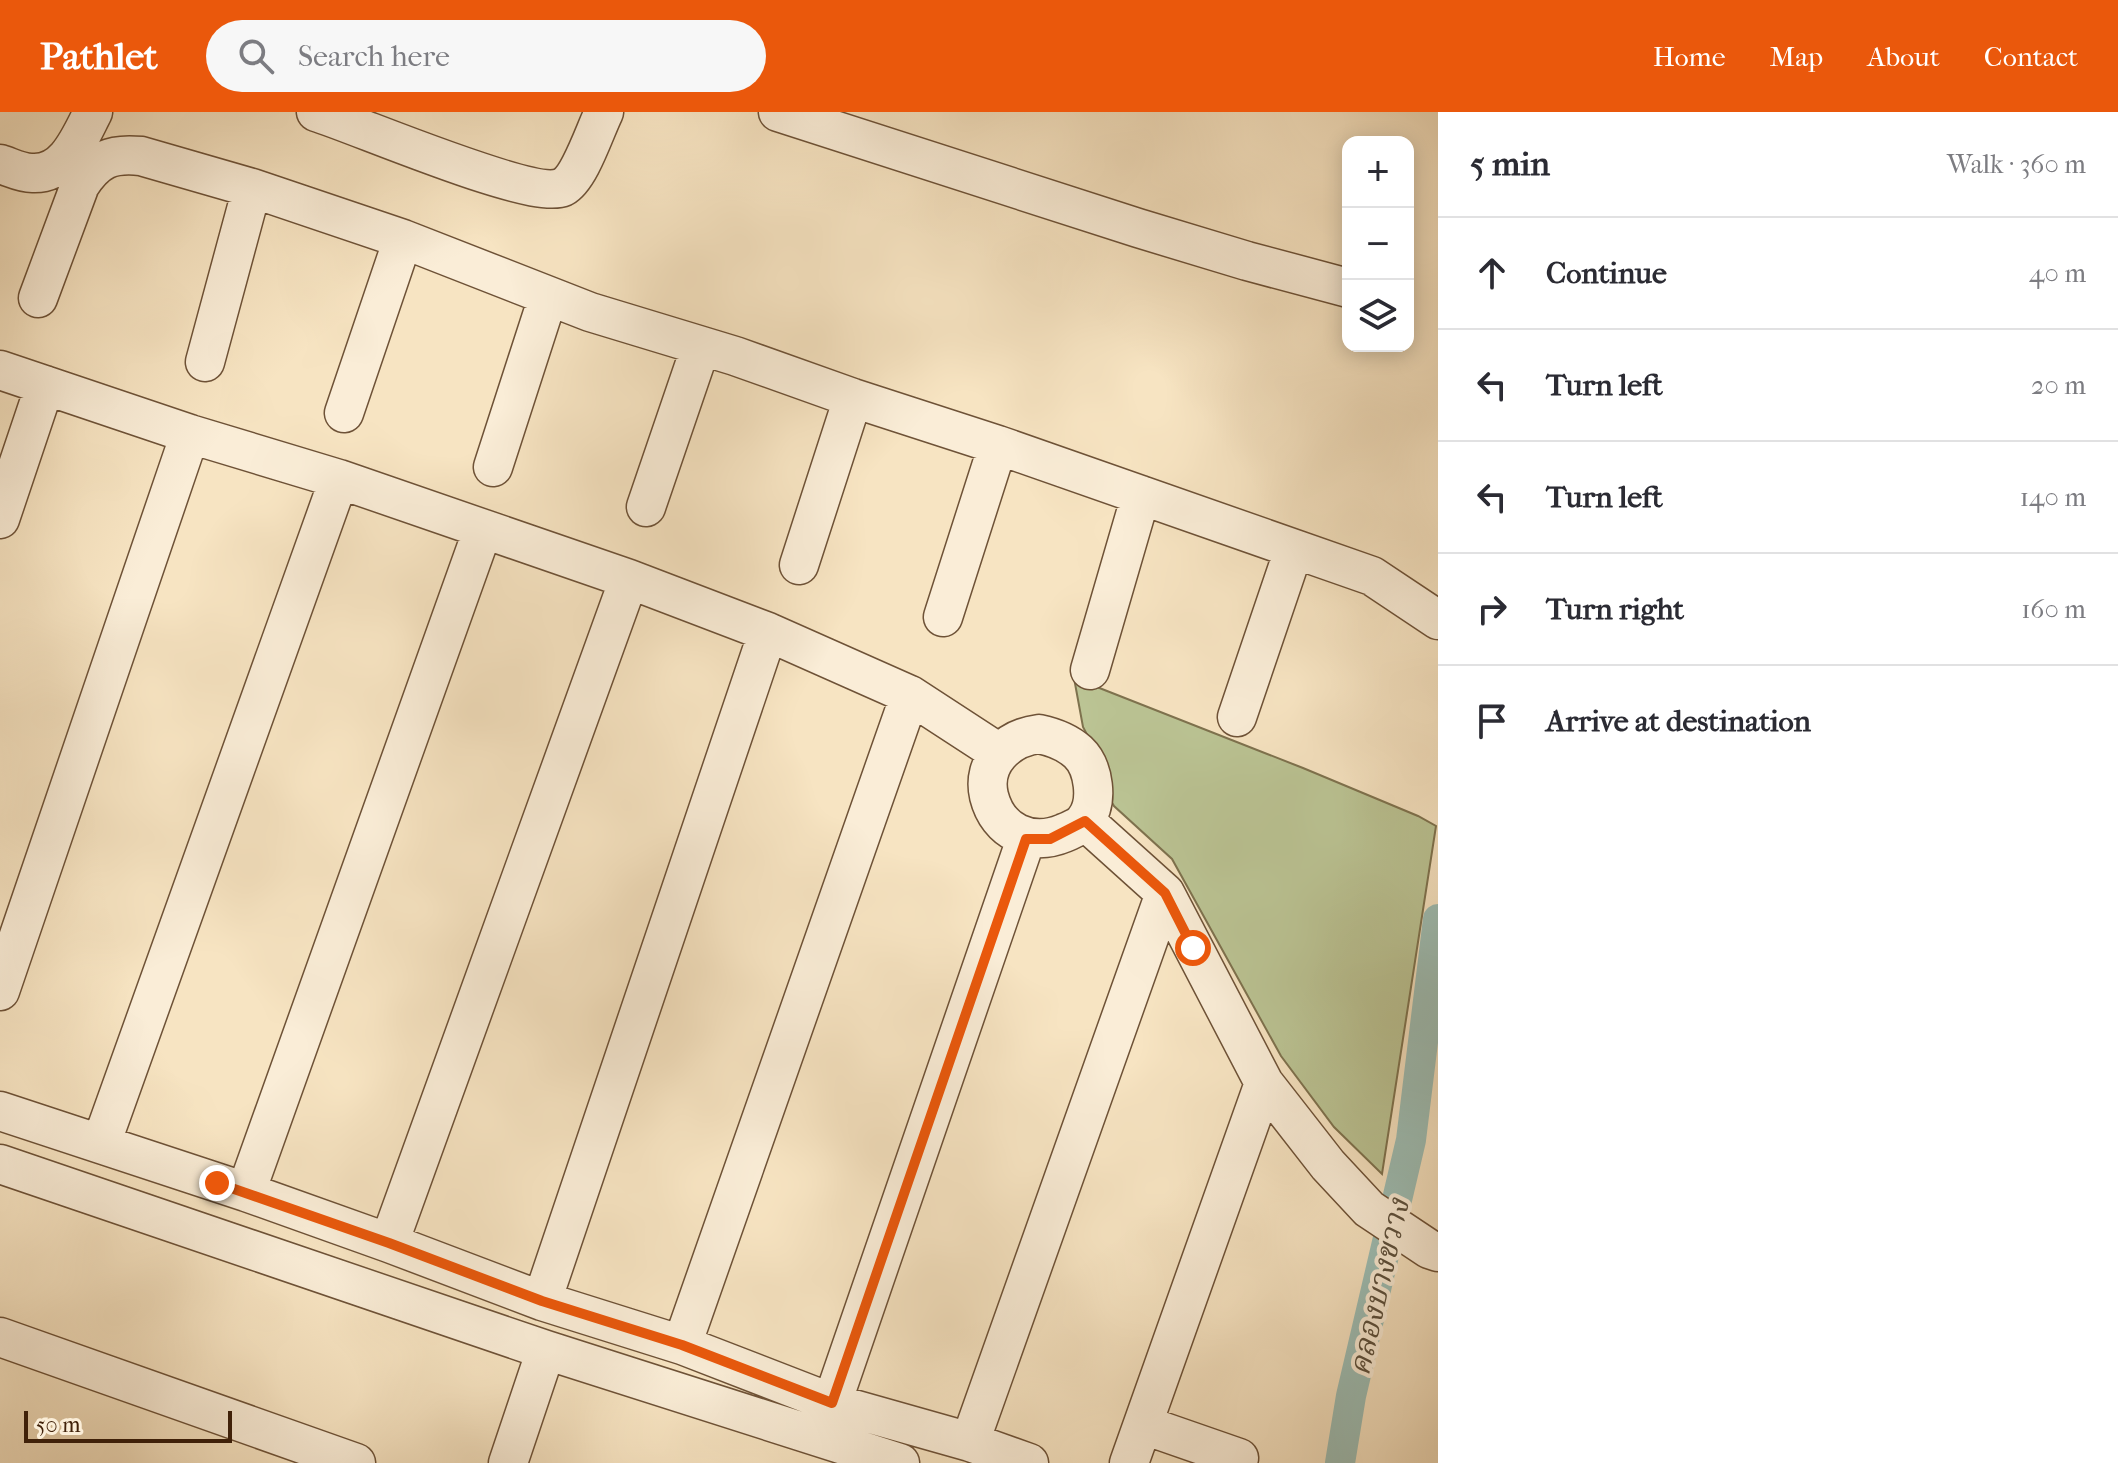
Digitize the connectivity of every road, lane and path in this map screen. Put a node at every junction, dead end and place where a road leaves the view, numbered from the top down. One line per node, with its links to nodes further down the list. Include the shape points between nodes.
1 (93, 112): 5 (street, via 70,155 55,167 27,173)
2 (316, 112): 3 (street, via 508,182 551,189 573,179)
3 (604, 112)
4 (803, 115): 8 (street, via 1138,228)
5 (0, 164)
6 (252, 188): 7 (street); 10 (street, via 141,156 108,157 80,185); 12 (street)
7 (403, 239): 9 (street); 16 (street)
8 (1342, 286)
9 (548, 297): 11 (street); 19 (street)
10 (38, 298)
11 (701, 346): 15 (street); 22 (street)
12 (205, 362)
13 (0, 370): 14 (street)
14 (45, 385): 17 (street); 23 (street)
15 (853, 398): 18 (street); 26 (street)
16 (344, 413)
17 (190, 434): 20 (street); 38 (street)
18 (998, 445): 21 (street); 28 (street)
19 (493, 467)
20 (339, 479): 24 (street); 41 (street)
21 (1141, 495): 25 (street); 31 (street)
22 (646, 507)
23 (0, 519)
24 (483, 529): 27 (street); 43 (street)
25 (1294, 549): 29 (street, via 1372,576); 33 (street)
26 (799, 565)
27 (629, 579): 30 (street); 44 (street)
28 (943, 617)
29 (1438, 620)
30 (768, 632): 32 (street); 46 (street)
31 (1090, 670)
32 (910, 695): 34 (street); 48 (street)
33 (1237, 717)
34 (999, 753): 35 (street, via 1024,736 1039,734 1055,737 1079,753 1093,783); 36 (street, via 987,788 992,807 1002,822)
35 (1085, 821): 36 (street, via 1050,839); 37 (street)
36 (1026, 839): 50 (street)
37 (1165, 893): 39 (street); 52 (street)
38 (0, 991)
39 (1264, 1083): 45 (street, via 1369,1209); 51 (street)
40 (0, 1111): 41 (street)
41 (101, 1144): 43 (street)
42 (0, 1164): 49 (street)
43 (246, 1192): 44 (street)
44 (389, 1243): 46 (street)
45 (1434, 1251)
46 (542, 1301): 48 (street)
47 (0, 1337): 54 (street)
48 (682, 1345): 50 (street)
49 (546, 1350): 55 (street); 56 (street)
50 (832, 1403): 52 (street)
51 (1144, 1425): 53 (street); 58 (street)
52 (970, 1442): 57 (street)
53 (1239, 1458)
54 (356, 1463)
55 (508, 1463)
56 (900, 1463)
57 (1029, 1463)
58 (1129, 1463)

